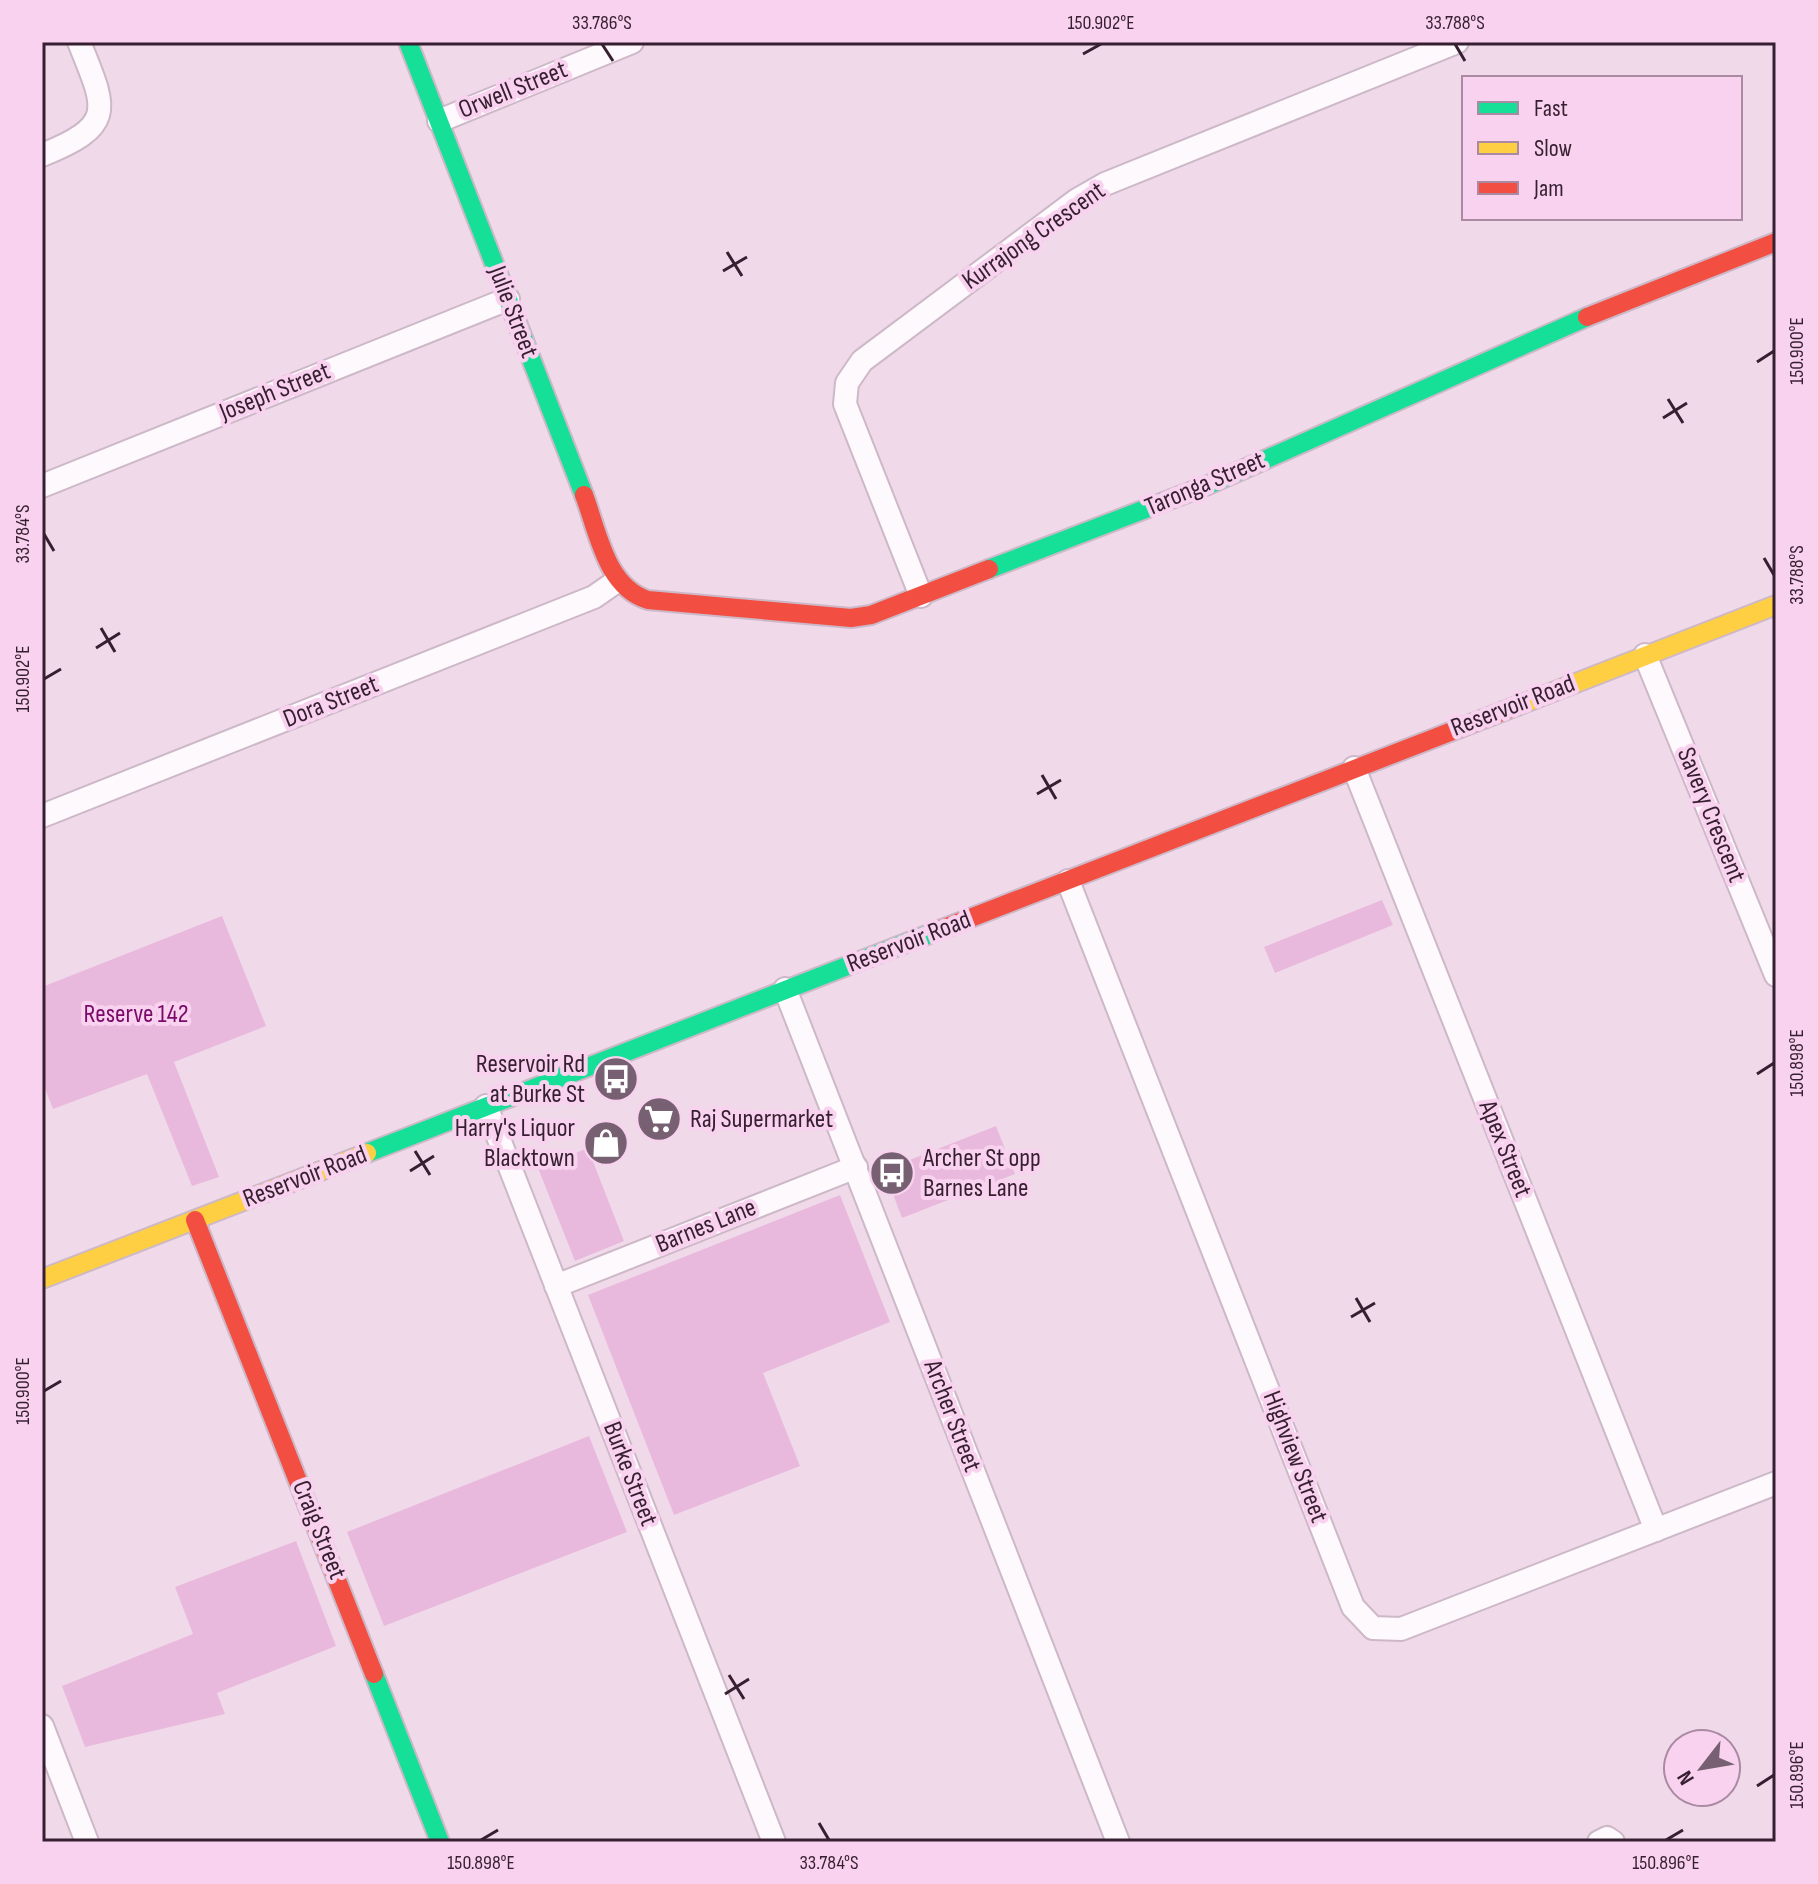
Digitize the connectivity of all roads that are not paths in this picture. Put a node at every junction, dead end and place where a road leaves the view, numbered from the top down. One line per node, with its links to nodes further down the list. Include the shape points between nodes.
1 (79, 42): 6 (street, via 99,92 98,117 78,141)
2 (408, 42): 5 (street, Julie Street)
3 (632, 42): 5 (street, Orwell Street)
4 (1457, 42): 11 (street, Kurrajong Crescent, via 1105,184 862,361 847,383 845,404)
5 (439, 121): 8 (street, Julie Street)
6 (42, 155)
7 (1776, 242): 11 (street, Taronga Street, via 1545,334 1208,485)
8 (508, 299): 9 (street, Joseph Street); 10 (street, Julie Street)
9 (42, 486)
10 (617, 581): 11 (street, Taronga Street, via 632,595 648,600 851,618); 15 (street, Dora Street, via 594,597)
11 (921, 596)
12 (1776, 605): 13 (street, Reservoir Road)
13 (1645, 655): 14 (street, Reservoir Road); 17 (street, Savery Crescent)
14 (1354, 768): 16 (street, Reservoir Road); 25 (street, Apex Street)
15 (42, 816)
16 (1068, 881): 18 (street, Reservoir Road); 25 (street, Highview Street, via 1353,1607 1373,1628 1401,1629)
17 (1776, 975)
18 (785, 989): 19 (street, Reservoir Road); 20 (street, Archer Street)
19 (486, 1106): 21 (street, Reservoir Road); 23 (street, Burke Street)
20 (856, 1167): 23 (street, Barnes Lane); 30 (street, Archer Street)
21 (195, 1220): 22 (street, Reservoir Road); 28 (street, Craig Street)
22 (42, 1279)
23 (556, 1286): 29 (street, Burke Street)
24 (1776, 1483): 25 (street, Highview Street)
25 (1656, 1530)
26 (42, 1726): 27 (street)
27 (87, 1842)
28 (440, 1842)
29 (774, 1842)
30 (1118, 1842)
31 (1599, 1842): 32 (street)
32 (1613, 1842)

